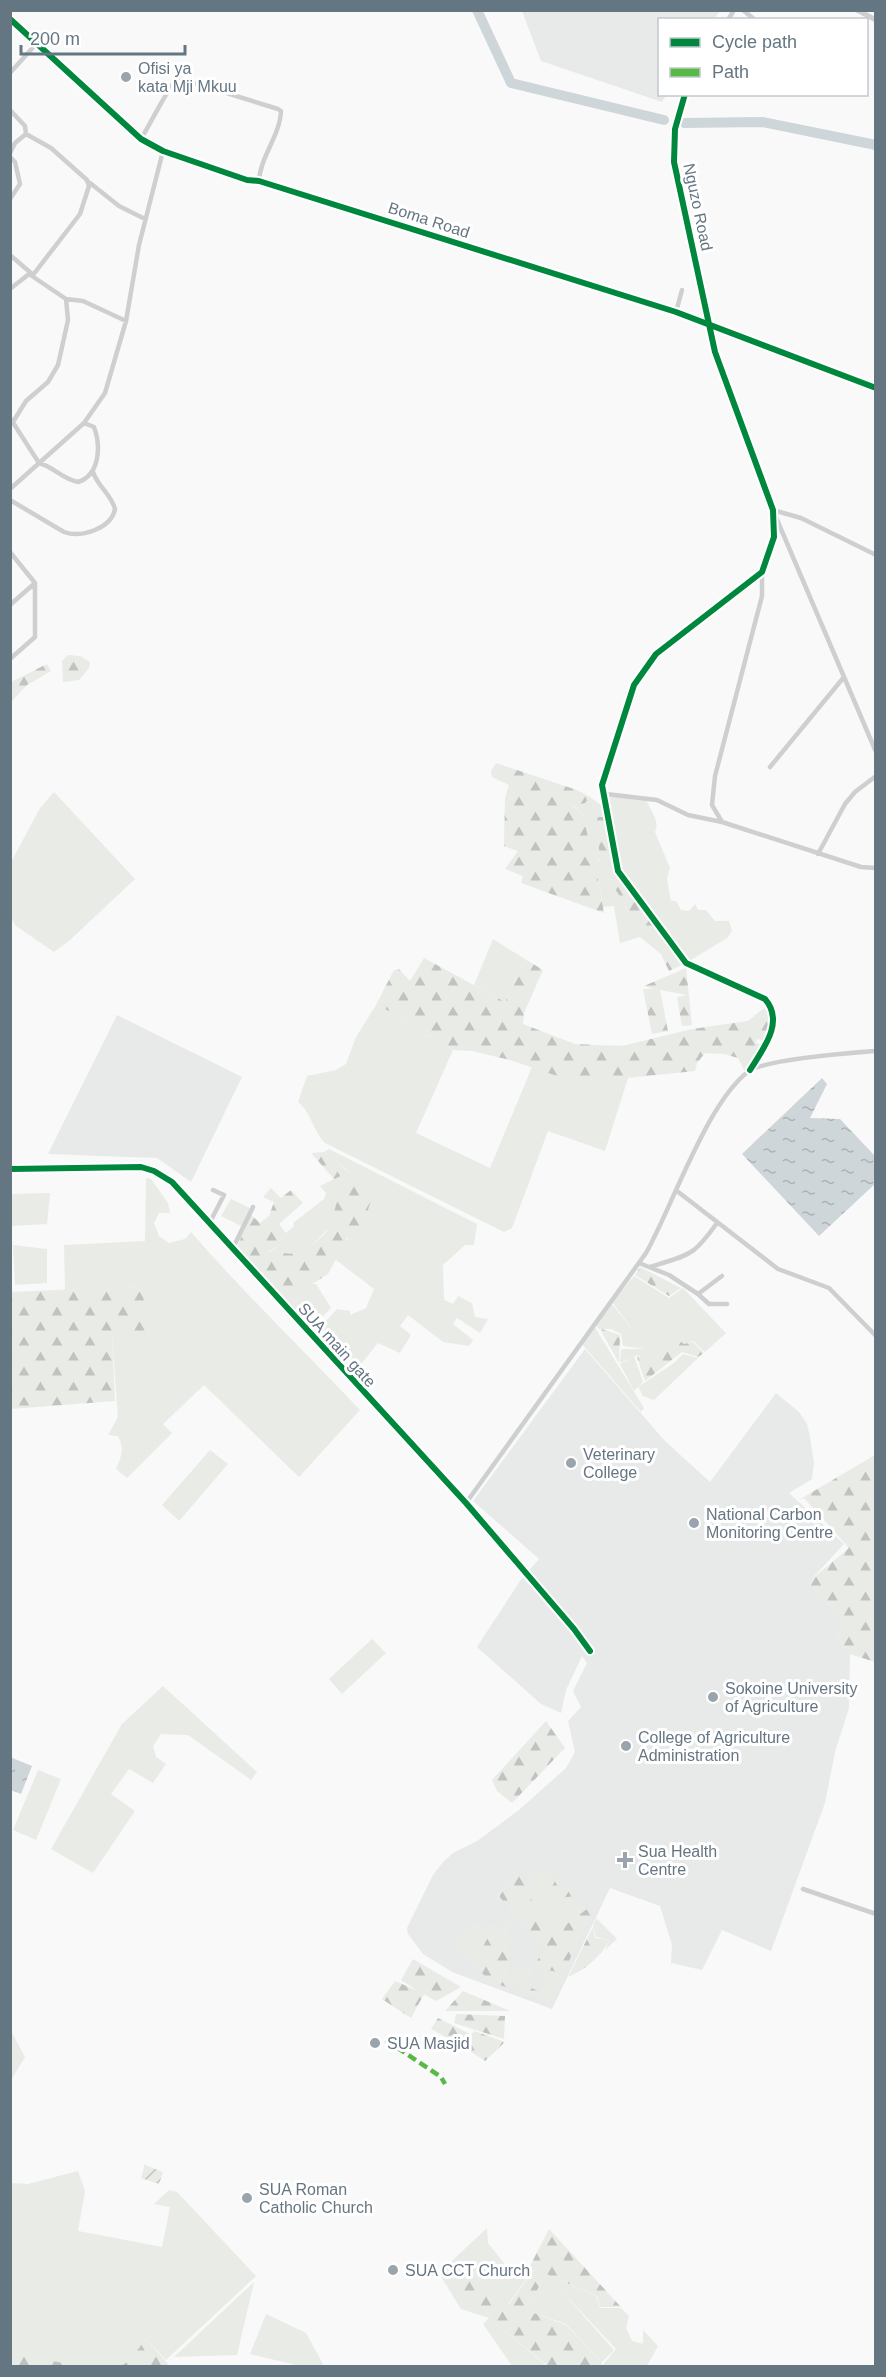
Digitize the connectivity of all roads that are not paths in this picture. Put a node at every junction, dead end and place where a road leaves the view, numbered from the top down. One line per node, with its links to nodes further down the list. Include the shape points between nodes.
1 (856, 10): 3 (street)
2 (10, 19): 4 (street, Boma Road)
3 (876, 20)
4 (36, 44): 5 (street); 9 (street, Boma Road)
5 (10, 73)
6 (684, 96): 25 (street, Nguzo Road, via 673,155)
7 (10, 110): 8 (street, via 25,126)
8 (26, 134): 11 (street, via 15,143); 13 (street, via 51,148)
9 (141, 139): 10 (street, Boma Road); 12 (street, via 178,78 278,109 280,122 259,171)
10 (163, 151): 12 (street, Boma Road); 17 (street)
11 (10, 155): 15 (street, via 20,184)
12 (259, 181): 23 (street, Boma Road)
13 (88, 182): 14 (street); 16 (street)
14 (102, 193): 16 (street); 17 (street)
15 (10, 199)
16 (87, 199): 19 (street, via 64,238)
17 (145, 219): 24 (street)
18 (10, 255): 19 (street)
19 (31, 274): 20 (street); 22 (street)
20 (10, 289)
21 (682, 291): 23 (street)
22 (66, 299): 24 (street, via 83,301); 27 (street, via 68,320 58,365 48,382)
23 (676, 312): 25 (street, Boma Road)
24 (126, 321): 28 (street, via 105,393)
25 (710, 326): 26 (street, Boma Road); 33 (street, Nguzo Road, via 715,352)
26 (876, 388)
27 (12, 420): 29 (street)
28 (84, 423): 29 (street); 30 (street, via 94,427 97,439)
29 (39, 463): 30 (street, via 78,482); 31 (street)
30 (93, 472): 32 (street, via 95,480 110,495 115,510 95,531 64,532)
31 (10, 489)
32 (10, 500)
33 (773, 510): 35 (street, via 801,518); 36 (street, via 774,537); 40 (street, Nguzo Road)
34 (10, 552): 37 (street)
35 (876, 555)
36 (762, 572): 44 (street, via 656,654 644,668 634,685 607,768 602,785); 45 (street, via 762,596 715,776 712,805)
37 (35, 584): 38 (street); 39 (street, via 35,637)
38 (10, 604)
39 (10, 659)
40 (844, 677): 41 (street, Nguzo Road); 42 (street)
41 (876, 752)
42 (770, 767)
43 (876, 776): 46 (street, via 846,804)
44 (606, 794): 45 (street, via 657,800 688,816); 49 (street, via 605,812 618,871 686,963 765,999 773,1008 768,1042)
45 (722, 822): 46 (street)
46 (818, 854): 47 (street)
47 (876, 868)
48 (876, 1051): 49 (street, via 822,1056)
49 (750, 1070): 52 (street, via 722,1104)
50 (10, 1169): 54 (street, SUA main gate, via 141,1167 172,1182)
51 (213, 1190): 54 (street, via 224,1195)
52 (677, 1191): 55 (street); 57 (street)
53 (254, 1207): 56 (street)
54 (210, 1222): 56 (street, SUA main gate)
55 (717, 1223): 58 (street, via 692,1252); 62 (street, via 778,1269 829,1288)
56 (233, 1248): 63 (street, SUA main gate)
57 (639, 1263): 58 (street); 63 (street)
58 (650, 1267): 60 (street)
59 (722, 1276): 60 (street)
60 (698, 1294): 61 (street, via 709,1304)
61 (727, 1304)
62 (876, 1336)
63 (466, 1503): 64 (street, SUA main gate)
64 (590, 1651)
65 (804, 1889): 66 (street)
66 (876, 1914)

